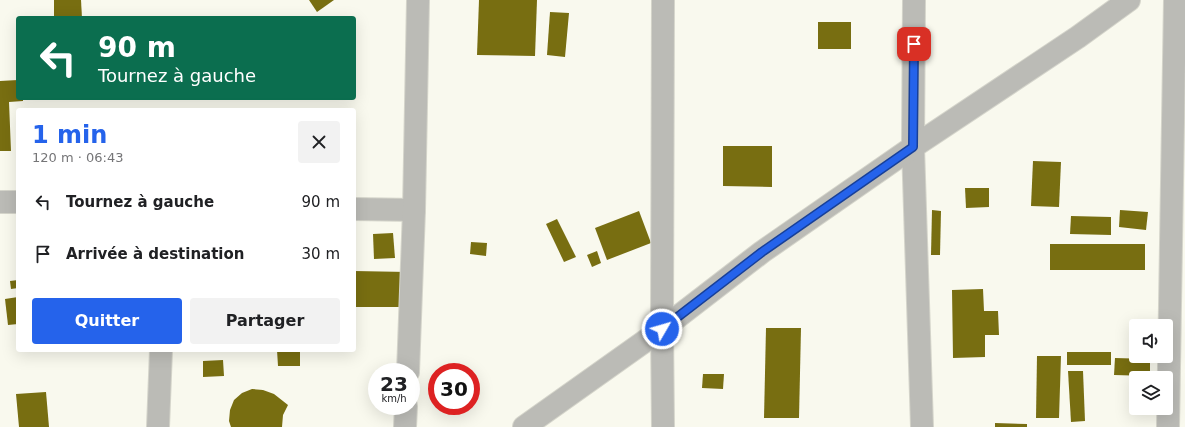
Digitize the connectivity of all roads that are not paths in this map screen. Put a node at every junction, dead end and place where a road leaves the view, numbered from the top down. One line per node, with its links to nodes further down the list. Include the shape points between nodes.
1 (418, 0): 10 (street)
2 (663, 0): 11 (street)
3 (914, 0): 6 (street)
4 (1129, 0): 6 (street)
5 (1174, 0): 20 (street)
6 (913, 147): 11 (street, via 762,252); 19 (street)
7 (0, 202): 8 (street)
8 (16, 202)
9 (356, 209): 10 (street)
10 (414, 210): 13 (street)
11 (662, 329): 17 (street); 18 (street)
12 (161, 352): 15 (street)
13 (408, 363)
14 (406, 415): 16 (street)
15 (158, 427)
16 (405, 427)
17 (524, 427)
18 (663, 427)
19 (922, 427)
20 (1168, 427)

